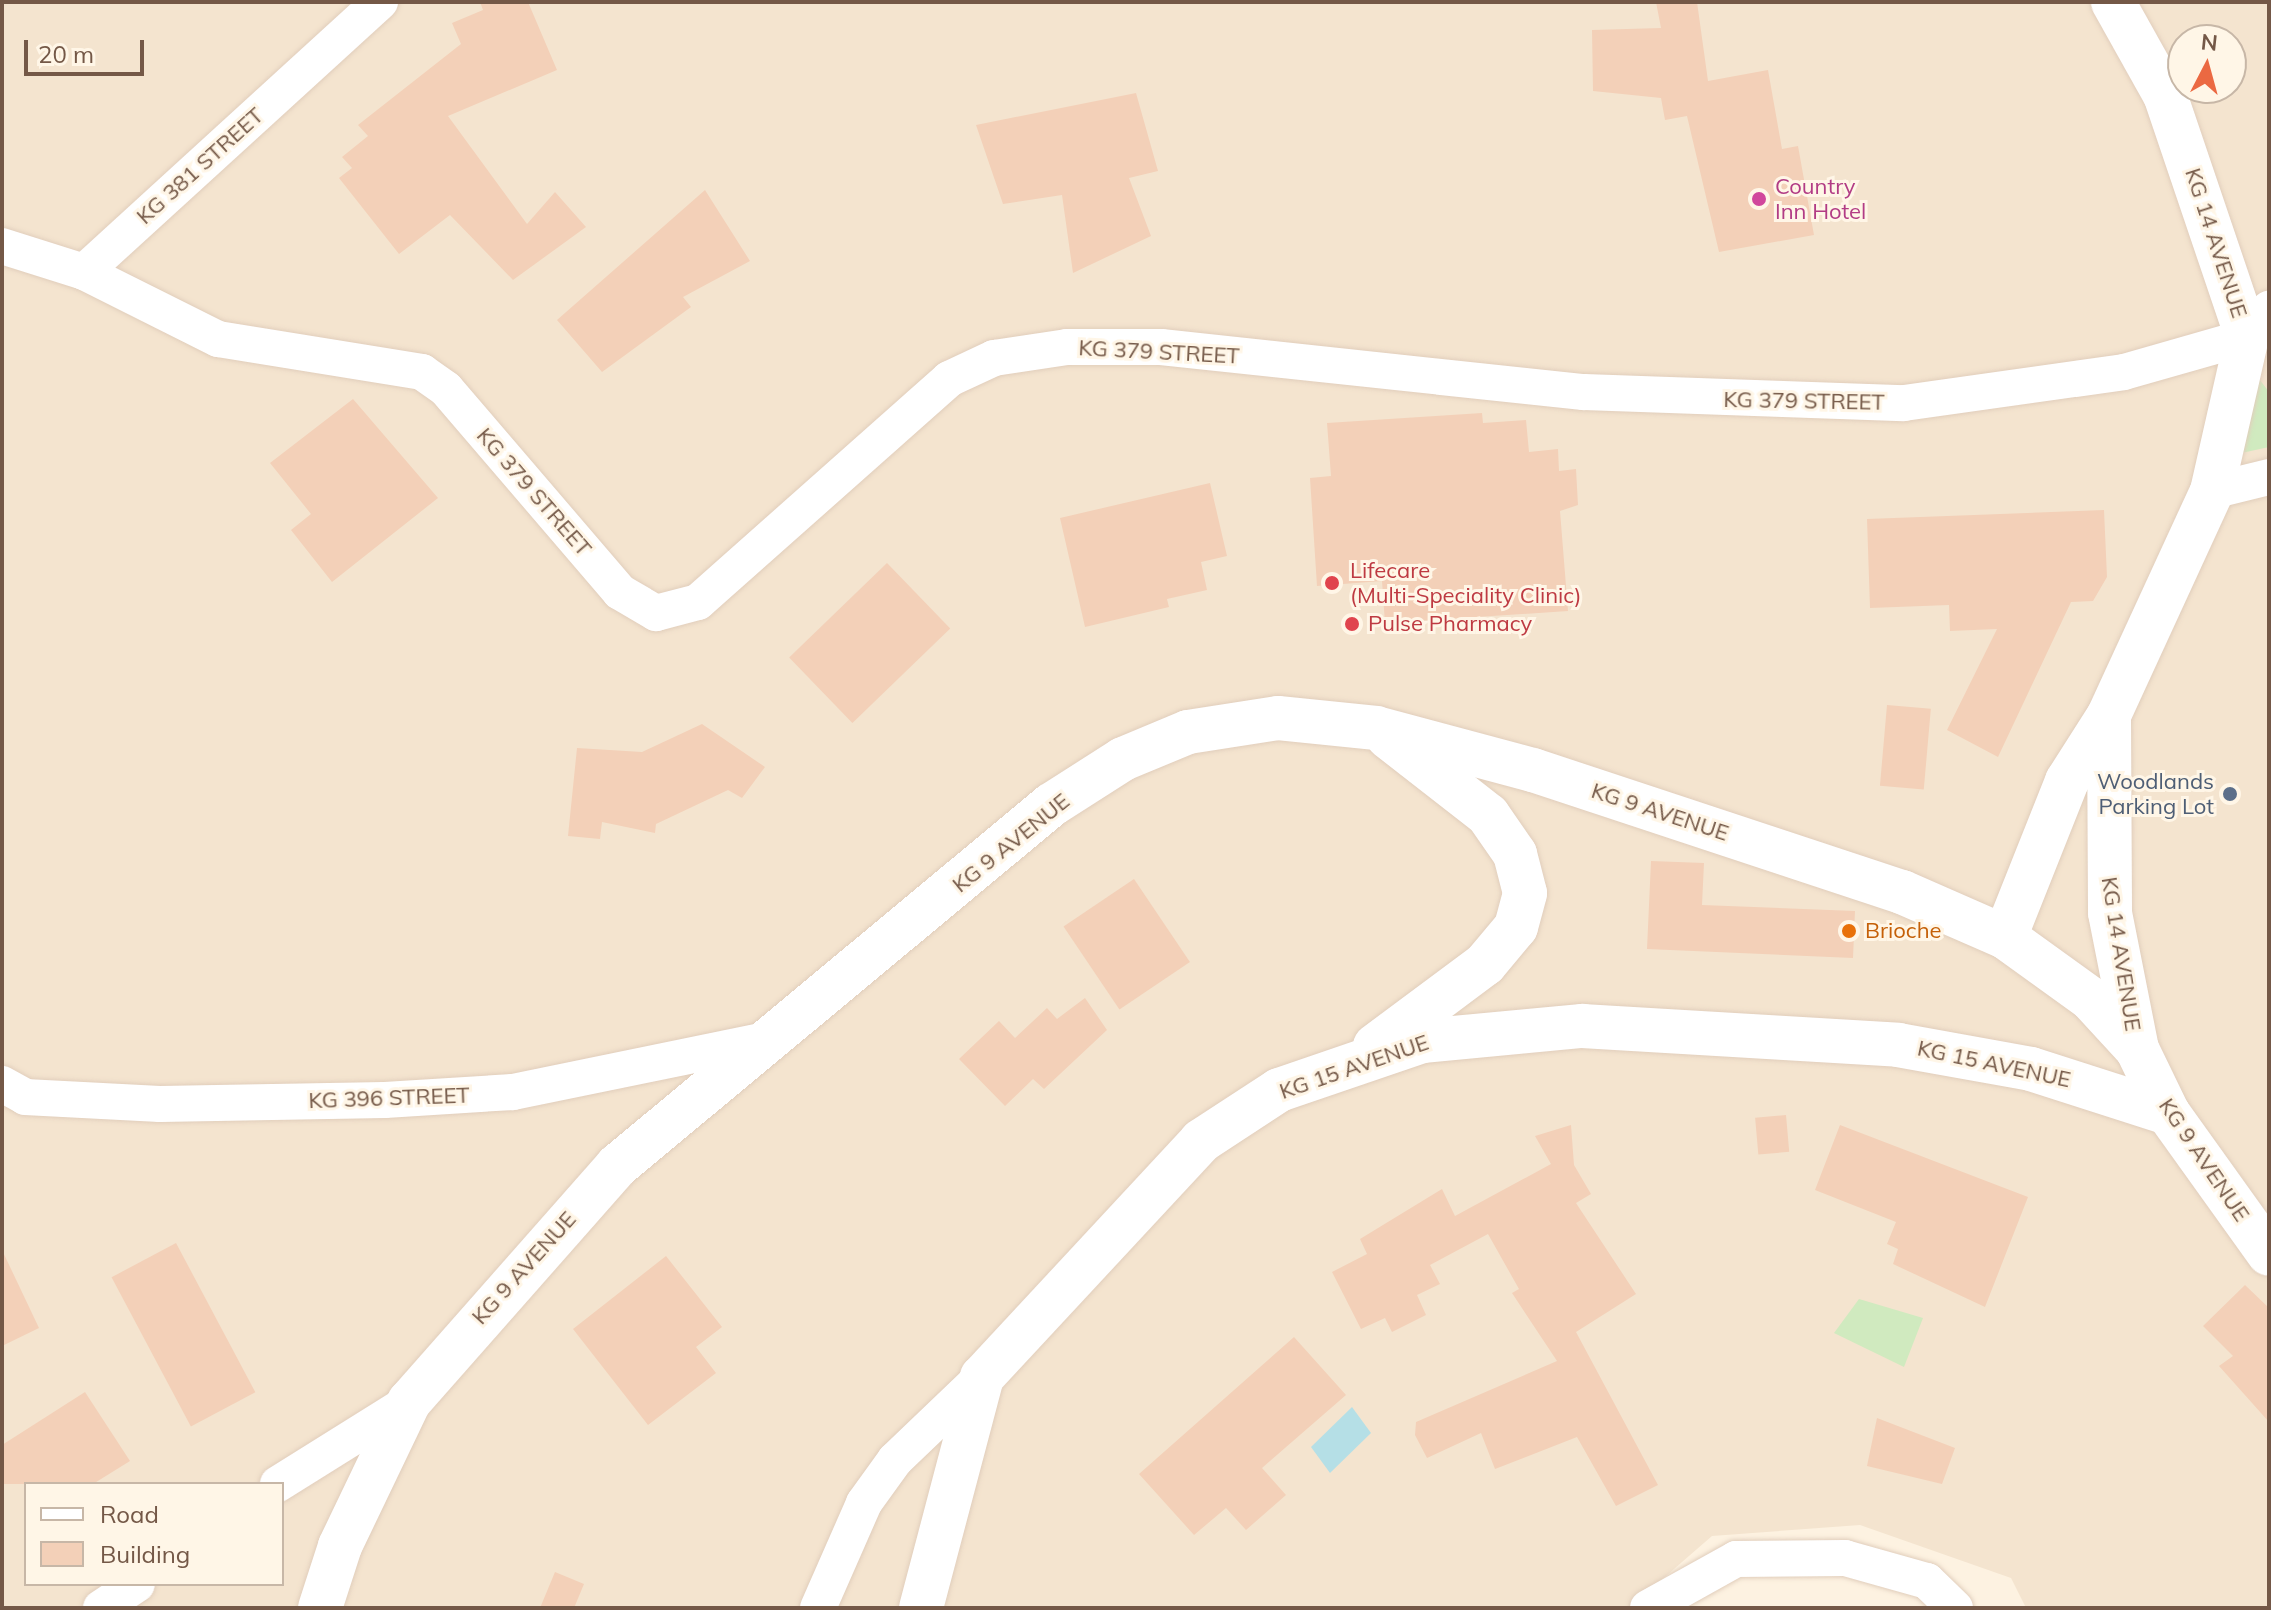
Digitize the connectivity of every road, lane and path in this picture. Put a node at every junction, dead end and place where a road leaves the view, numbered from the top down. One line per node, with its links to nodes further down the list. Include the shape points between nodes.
1 (380, 2): 4 (street, KG 381 STREET)
2 (2113, 2): 5 (main road, KG 14 AVENUE, via 2165,95)
3 (2, 246): 4 (street)
4 (84, 272): 5 (street, KG 379 STREET, via 218,339 422,372 446,389 620,592 656,613 698,602 949,379 994,358 1067,347 1161,347 1584,392 1904,403 2124,372)
5 (2262, 334): 7 (main road, KG 14 AVENUE)
6 (2269, 477): 7 (street)
7 (2212, 491): 8 (main road, KG 14 AVENUE)
8 (2109, 715): 10 (main road, KG 14 AVENUE, via 2067,781); 12 (main road, KG 14 AVENUE, via 2110,913)
9 (1376, 728): 10 (main road, KG 9 AVENUE, via 1533,770 1858,877); 11 (main road, KG 9 AVENUE, via 1278,718 1188,732 1123,759 1051,805); 13 (main road, via 1488,815 1515,854 1525,893 1516,927 1485,964)
10 (2005, 937): 12 (main road, KG 9 AVENUE, via 2091,999)
11 (774, 1038): 14 (street, KG 396 STREET, via 513,1092 160,1104); 18 (main road, KG 9 AVENUE, via 617,1166)
12 (2137, 1049): 15 (main road, KG 9 AVENUE)
13 (1350, 1064): 15 (main road, KG 15 AVENUE, via 1422,1041 1582,1026 1898,1045 2031,1069); 17 (main road, KG 15 AVENUE, via 1279,1090 1201,1141)
14 (10, 1097)
15 (2168, 1113): 16 (main road, KG 9 AVENUE)
16 (2269, 1254)
17 (982, 1377): 23 (street, via 895,1460 864,1503); 24 (main road, KG 15 AVENUE)
18 (409, 1402): 19 (street); 22 (main road, KG 9 AVENUE, via 340,1546)
19 (281, 1482)
20 (134, 1586): 21 (street)
21 (101, 1608)
22 (320, 1608)
23 (818, 1608)
24 (921, 1608)
25 (1648, 1608): 26 (street, via 1736,1559 1845,1558 1927,1581)
26 (1955, 1608)

